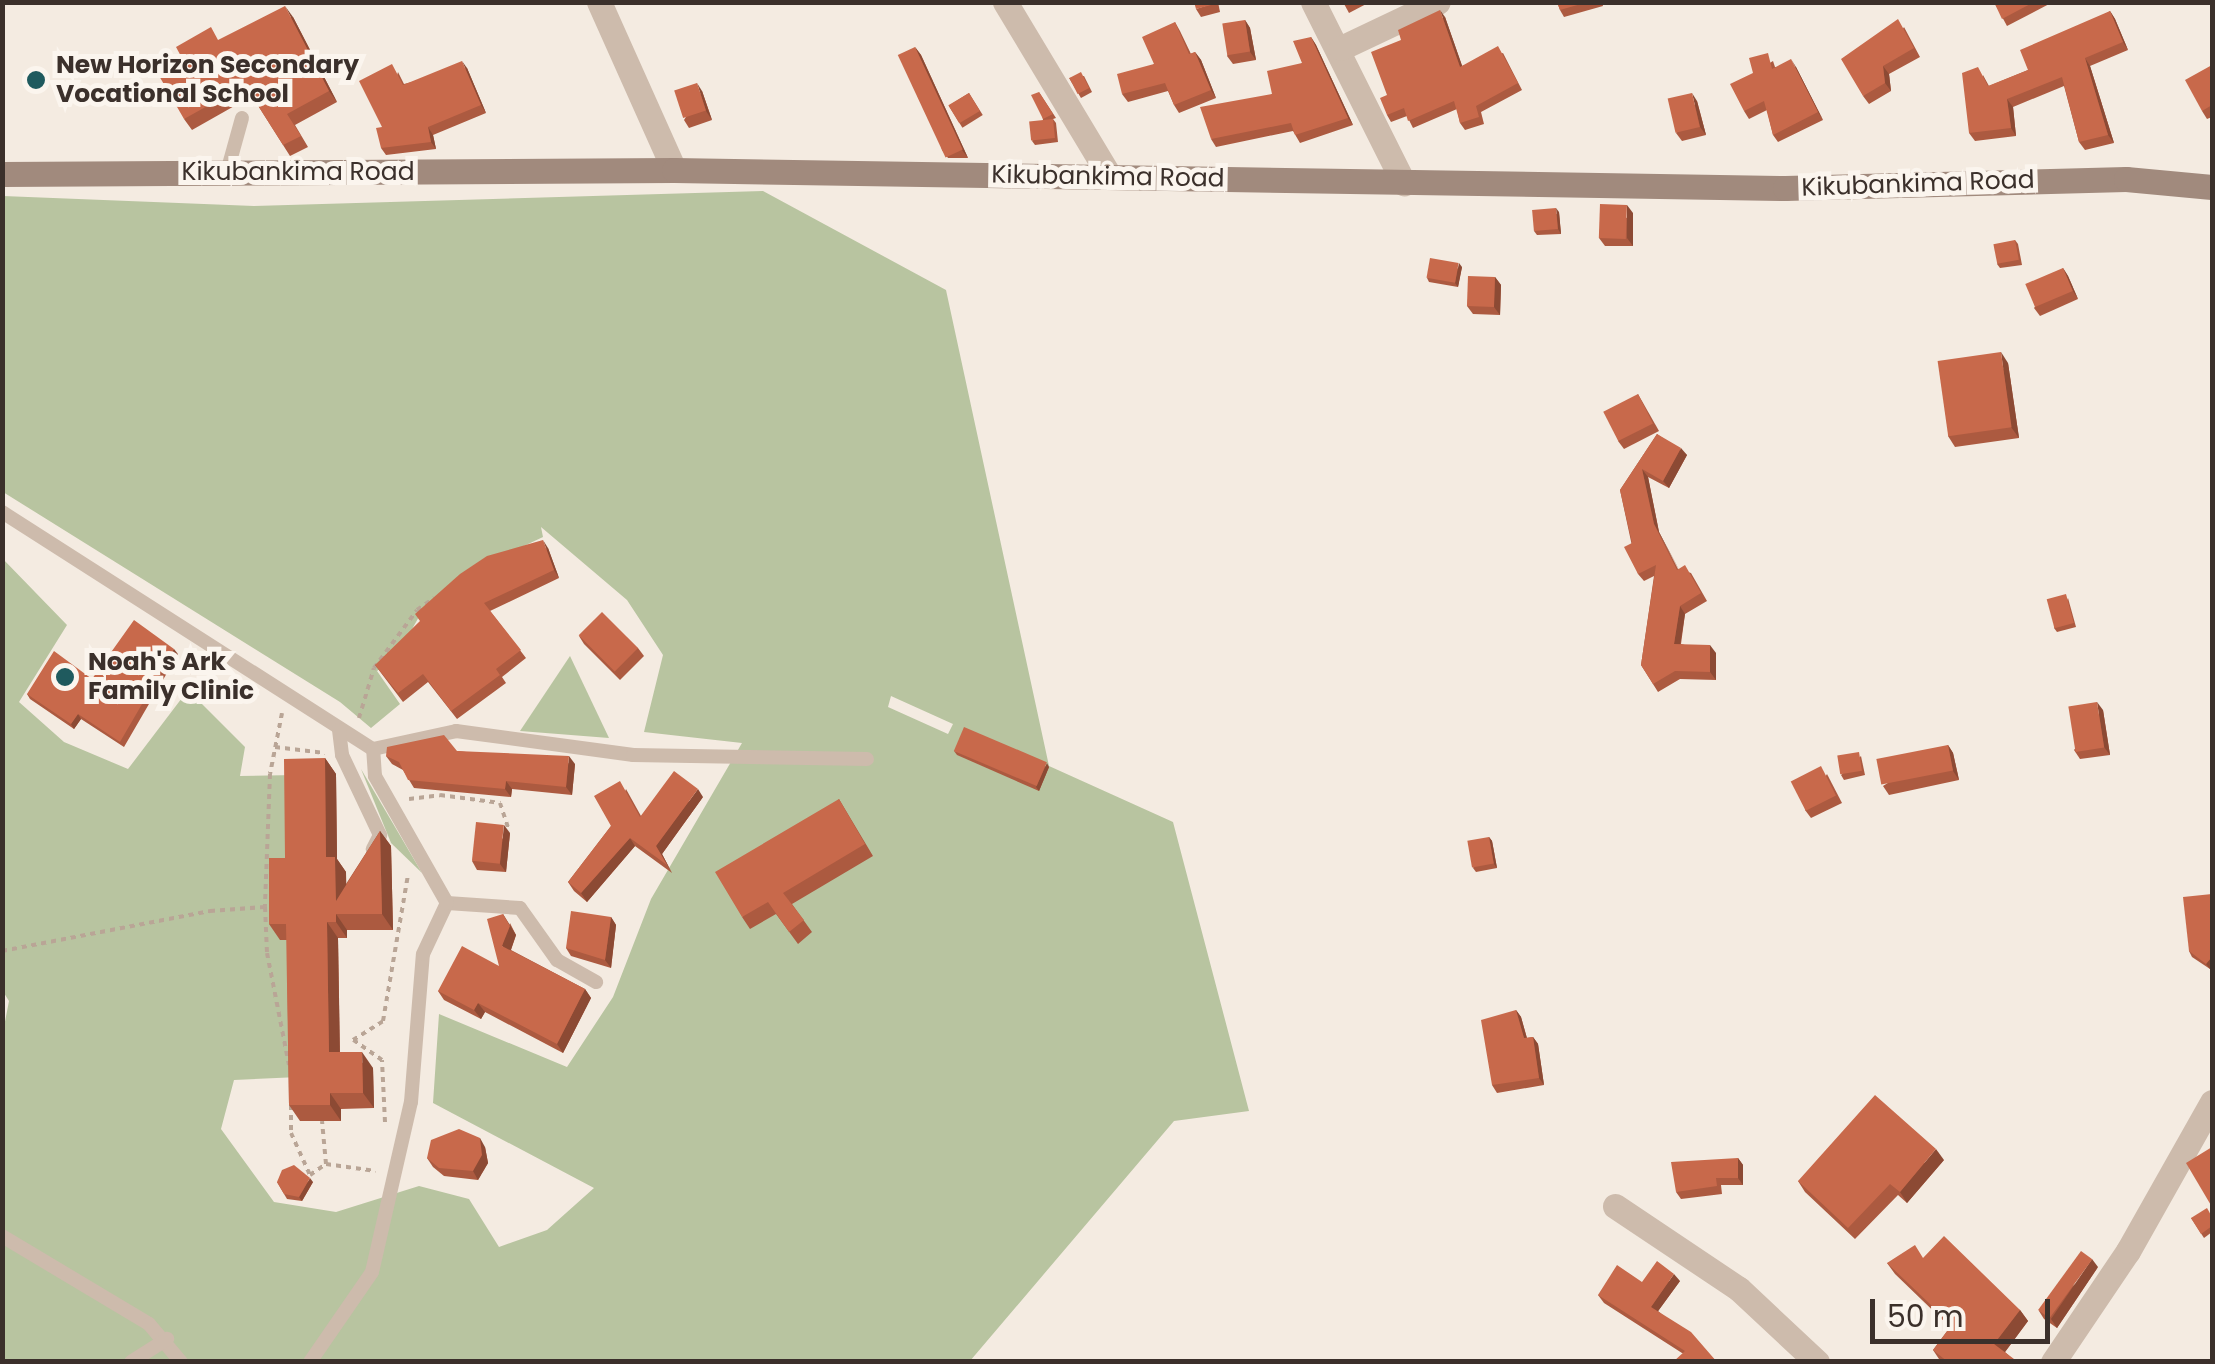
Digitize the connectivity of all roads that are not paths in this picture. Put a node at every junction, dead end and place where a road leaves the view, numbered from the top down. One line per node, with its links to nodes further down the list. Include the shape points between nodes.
1 (599, 2): 7 (street)
2 (1005, 2): 10 (street)
3 (1313, 2): 5 (street)
4 (1438, 2): 5 (street)
5 (1341, 48): 11 (street)
6 (242, 118): 8 (lane)
7 (674, 170): 8 (street, Kikubankima Road); 10 (street, Kikubankima Road)
8 (227, 172): 9 (street, Kikubankima Road)
9 (2, 174)
10 (1110, 178): 11 (street, Kikubankima Road)
11 (1404, 184): 12 (street, Kikubankima Road, via 1785,188 2126,179)
12 (2212, 186)
13 (2, 512): 14 (lane)
14 (339, 730): 15 (lane); 17 (lane, via 342,755 380,835)
15 (373, 749): 16 (lane, via 456,731 633,755); 18 (lane, via 375,776)
16 (866, 760)
17 (368, 862)
18 (447, 903): 19 (lane, via 520,908 557,960); 26 (lane, via 422,954 411,1102 372,1272)
19 (596, 982)
20 (2212, 1102): 28 (street, via 2128,1251)
21 (1615, 1206): 27 (street, via 1739,1289)
22 (2, 1236): 23 (lane)
23 (166, 1340): 24 (lane); 25 (lane)
24 (131, 1362)
25 (181, 1362)
26 (310, 1362)
27 (1817, 1362)
28 (2053, 1362)

